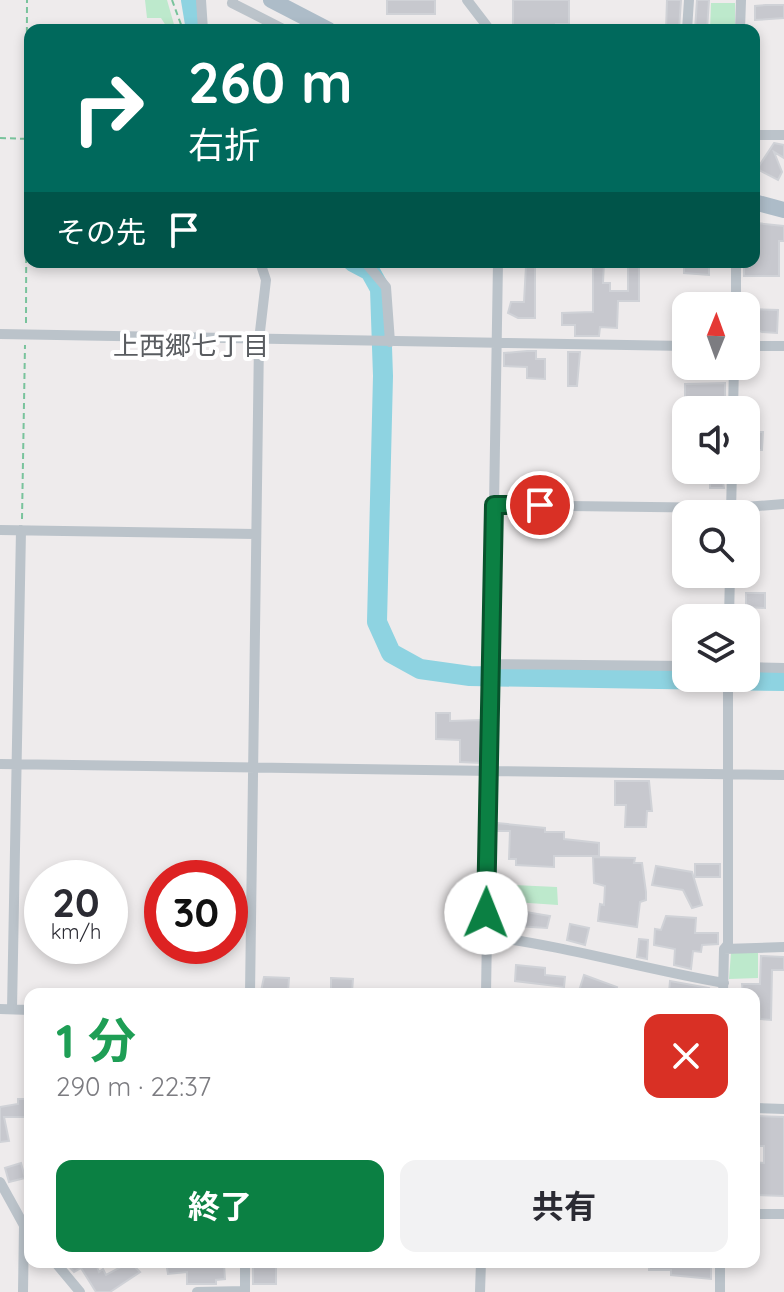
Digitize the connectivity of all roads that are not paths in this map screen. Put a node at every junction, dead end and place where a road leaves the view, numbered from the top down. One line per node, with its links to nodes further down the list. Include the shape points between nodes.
1 (201, 0): 10 (street)
2 (233, 0): 11 (street)
3 (271, 0): 8 (main road)
4 (467, 0): 9 (street)
5 (483, 0): 9 (street)
6 (689, 0): 14 (street)
7 (741, 0): 15 (street)
8 (298, 7): 12 (main road)
9 (482, 15): 13 (street)
10 (203, 24)
11 (271, 24)
12 (321, 24)
13 (487, 24)
14 (687, 24)
15 (740, 24)
16 (760, 135): 17 (street)
17 (784, 135)
18 (760, 204): 19 (main road)
19 (784, 210)
20 (262, 268): 26 (street, via 266,280)
21 (370, 268): 27 (street, via 386,287)
22 (498, 268): 28 (street)
23 (736, 268): 24 (street)
24 (736, 292)
25 (0, 334): 26 (street)
26 (259, 340): 27 (street); 38 (street)
27 (390, 342): 28 (street)
28 (496, 343): 29 (street); 33 (street)
29 (672, 346)
30 (760, 346): 31 (street)
31 (784, 346)
32 (784, 504): 34 (street)
33 (494, 505): 35 (street); 39 (street)
34 (760, 507)
35 (672, 510)
36 (0, 530): 37 (street)
37 (21, 530): 38 (street); 45 (street)
38 (255, 534): 46 (street)
39 (491, 666): 40 (street); 47 (street)
40 (672, 666)
41 (760, 667): 42 (street)
42 (784, 668)
43 (728, 692): 48 (street)
44 (0, 764): 45 (street)
45 (16, 764): 46 (street); 56 (street)
46 (252, 768): 47 (street); 53 (street)
47 (487, 770): 48 (street); 50 (street)
48 (728, 774): 49 (street); 52 (street)
49 (784, 775)
50 (486, 936): 54 (street); 55 (street, via 552,945)
51 (784, 947): 52 (street)
52 (724, 949): 55 (street)
53 (250, 988)
54 (486, 988)
55 (724, 988)
56 (6, 1009)
57 (760, 1108): 58 (street)
58 (784, 1109)
59 (0, 1182): 62 (street)
60 (760, 1214): 61 (street)
61 (784, 1214)
62 (24, 1225)
63 (25, 1268): 69 (street)
64 (60, 1268): 70 (street)
65 (245, 1268): 68 (street)
66 (481, 1268): 72 (street)
67 (720, 1268): 73 (street)
68 (245, 1291): 71 (street)
69 (23, 1292)
70 (80, 1292)
71 (197, 1292)
72 (480, 1292)
73 (720, 1292)

